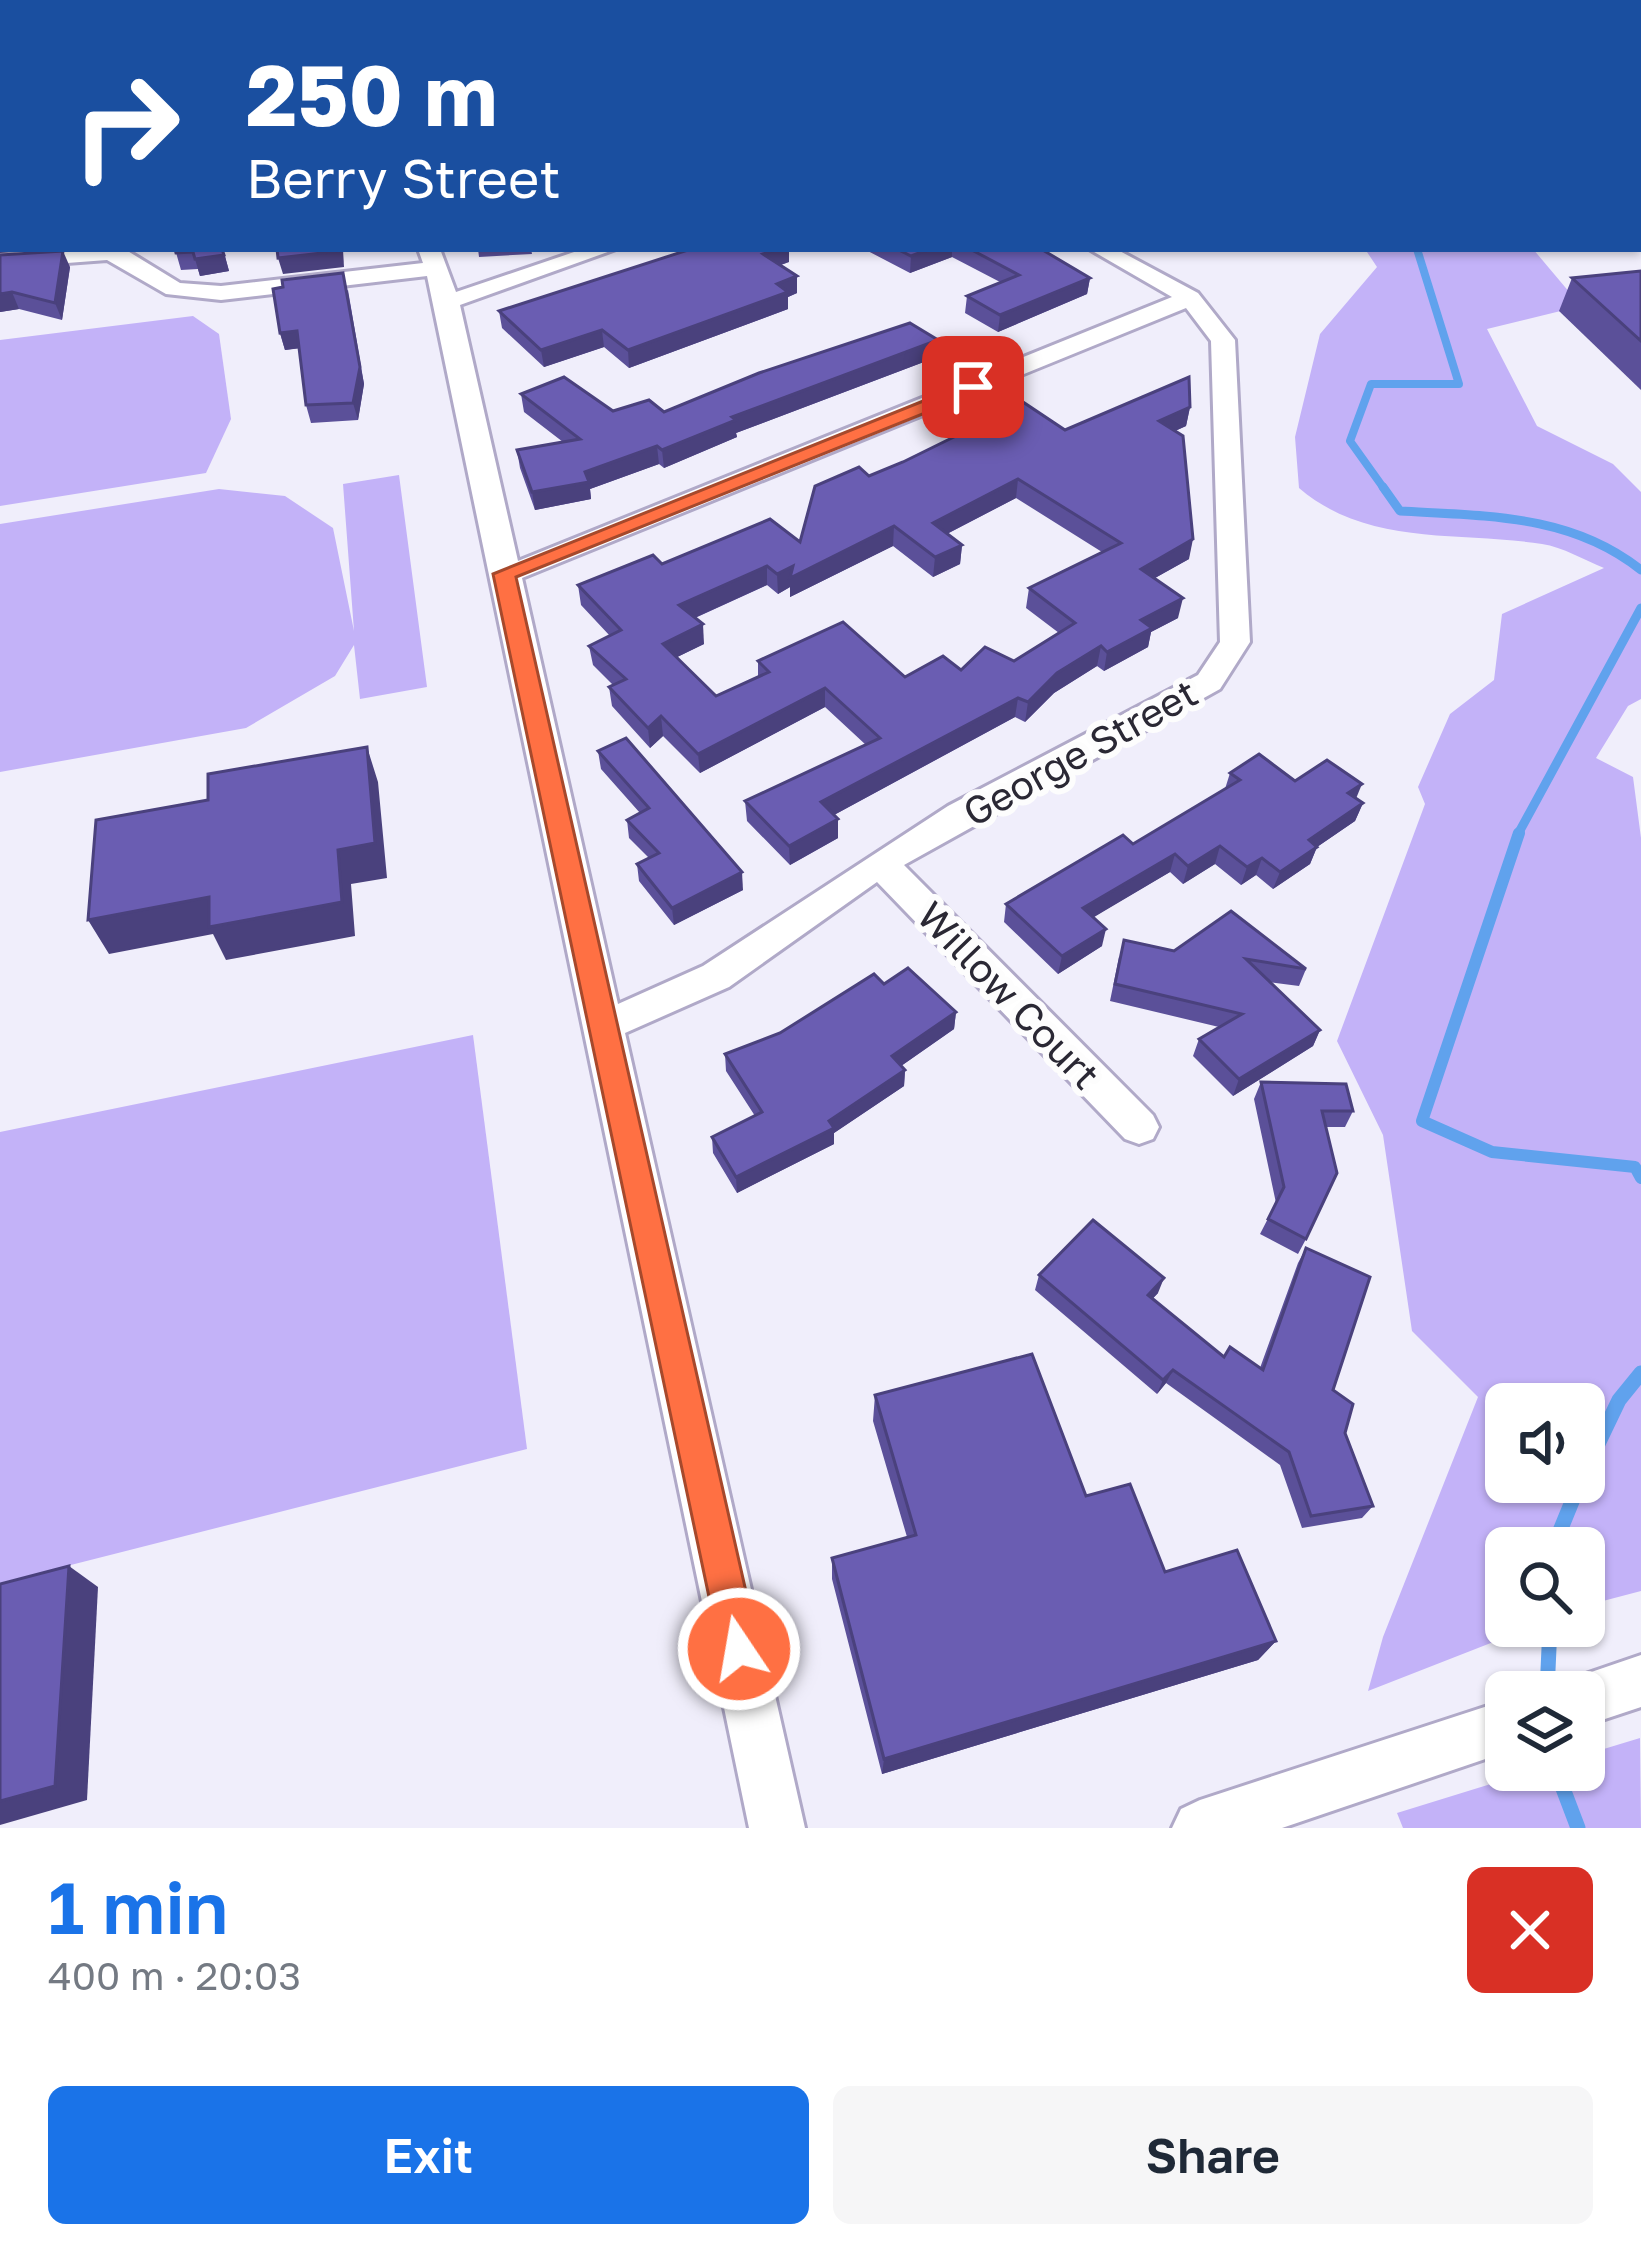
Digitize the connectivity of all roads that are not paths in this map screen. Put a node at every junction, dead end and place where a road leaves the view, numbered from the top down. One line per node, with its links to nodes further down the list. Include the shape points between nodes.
1 (584, 252): 4 (street)
2 (1106, 252): 5 (street)
3 (0, 261): 4 (street, via 106,253 174,289 221,293)
4 (437, 273): 6 (street)
5 (1190, 298): 6 (street); 7 (street, George Street, via 1223,340 1235,643 1208,682)
6 (504, 574): 8 (street)
7 (880, 863): 8 (street, George Street, via 763,949 645,1014); 9 (street, Willow Court)
8 (606, 1024): 13 (street)
9 (1138, 1127)
10 (1641, 1681): 11 (street)
11 (1605, 1693)
12 (1485, 1733): 14 (street)
13 (777, 1828)
14 (1200, 1828)

